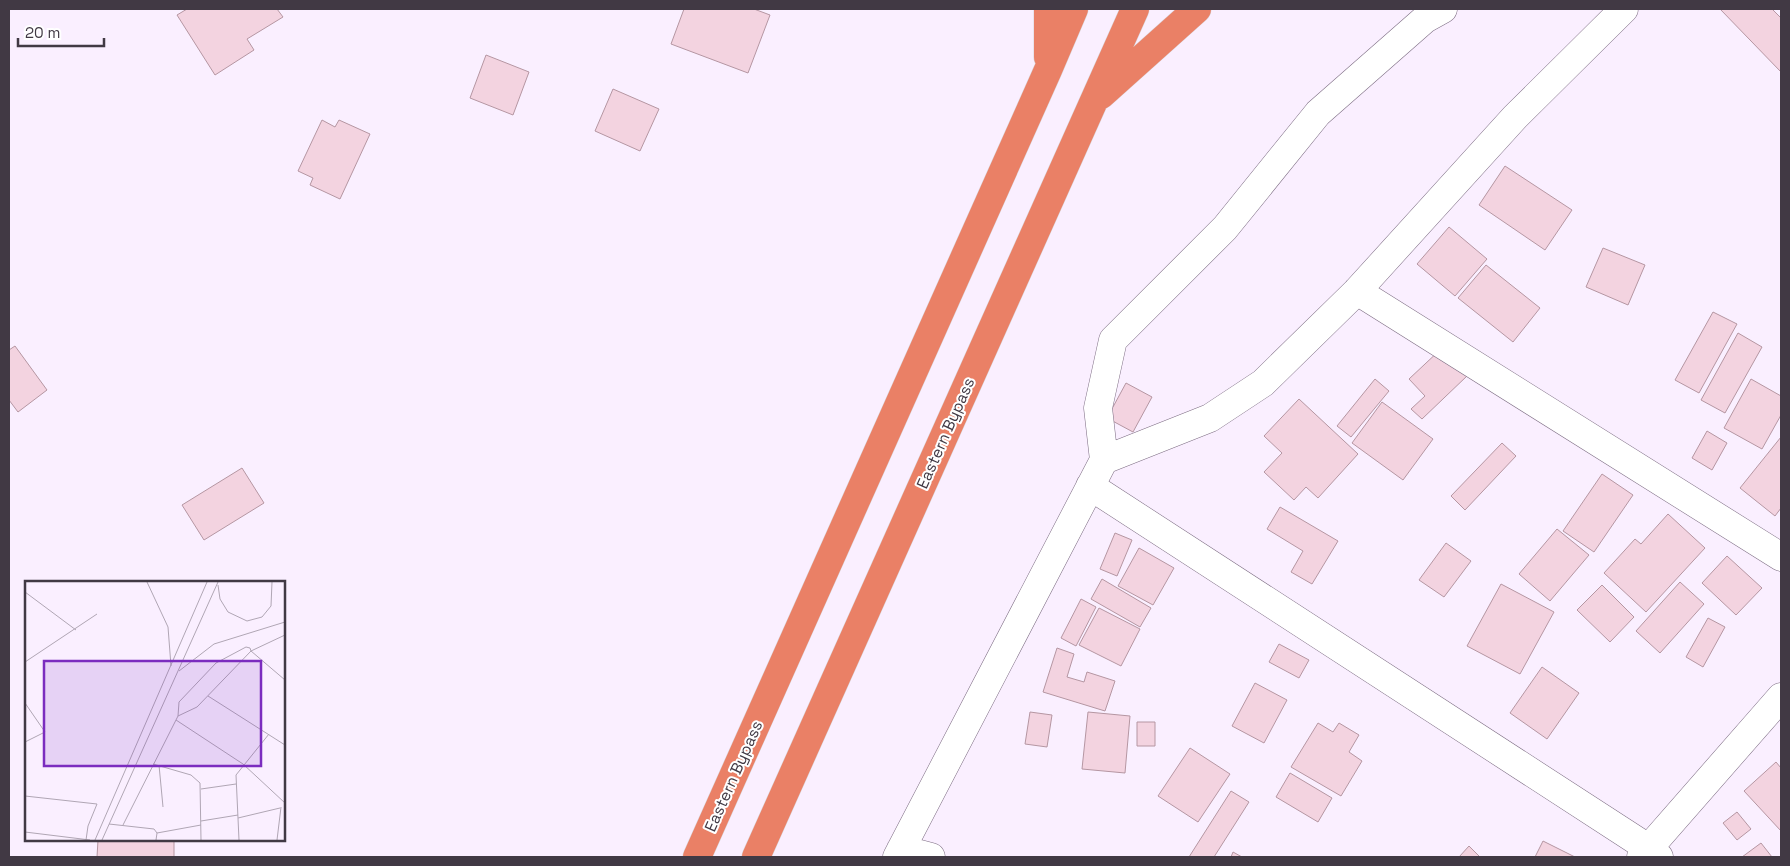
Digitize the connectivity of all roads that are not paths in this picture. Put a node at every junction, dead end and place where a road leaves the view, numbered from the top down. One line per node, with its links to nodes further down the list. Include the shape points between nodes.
1 (1048, 9): 7 (highway)
2 (1074, 9): 7 (highway, Eastern Bypass)
3 (1135, 9): 8 (highway, Eastern Bypass)
4 (1197, 9): 8 (highway)
5 (1443, 9): 10 (street, via 1425,19 1318,113 1225,228 1113,340 1098,408)
6 (1624, 9): 9 (street, via 1515,117)
7 (1048, 70): 16 (highway, Eastern Bypass)
8 (1093, 102): 17 (highway, Eastern Bypass)
9 (1357, 291): 10 (street, via 1263,383 1210,418); 12 (street)
10 (1104, 460): 11 (street)
11 (1090, 486): 14 (street); 15 (street)
12 (1781, 557)
13 (1781, 697): 15 (street)
14 (899, 853): 18 (street)
15 (1649, 854)
16 (697, 857)
17 (756, 857)
18 (932, 857)

